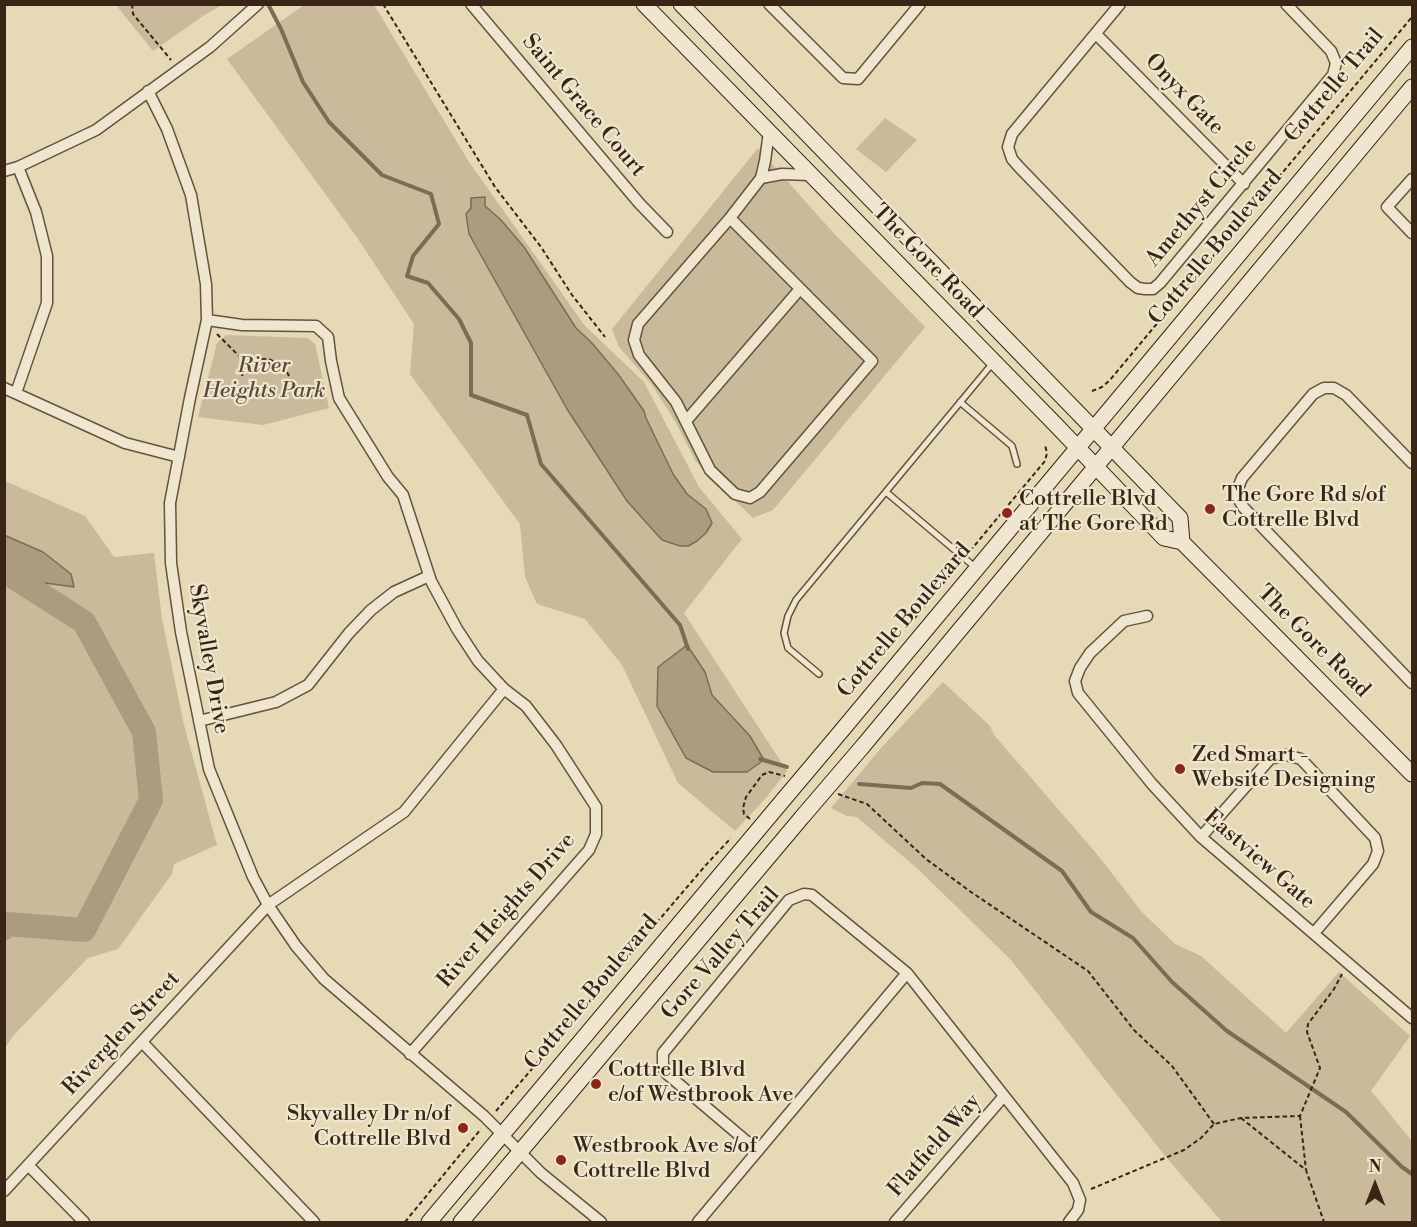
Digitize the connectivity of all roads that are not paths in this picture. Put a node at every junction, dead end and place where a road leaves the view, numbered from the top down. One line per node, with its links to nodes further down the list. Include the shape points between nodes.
1 (258, 4): 12 (street, via 210,47)
2 (471, 4): 22 (street, Saint Grace Court)
3 (644, 4): 13 (main road, The Gore Road)
4 (681, 4): 14 (main road, The Gore Road)
5 (769, 4): 6 (street, via 843,78 858,78)
6 (920, 4)
7 (1120, 4): 9 (street, Amethyst Circle)
8 (1286, 4): 20 (street, Amethyst Circle, via 1330,51 1335,69)
9 (1096, 34): 20 (street, Onyx Gate); 20 (street, Amethyst Circle, via 1012,134 1008,147 1019,168 1130,282 1138,288 1157,287)
10 (1413, 47): 31 (main road, Cottrelle Boulevard)
11 (1413, 87): 32 (main road)
12 (148, 92): 15 (street, via 96,130); 25 (street, Skyvalley Drive, via 167,129 191,195 206,284)
13 (769, 132): 17 (main road, The Gore Road); 18 (street)
14 (825, 153): 17 (main road); 31 (main road, The Gore Road)
15 (18, 168): 16 (street); 28 (street, via 36,212 47,256 47,303)
16 (4, 171)
17 (808, 173): 18 (street); 26 (main road, The Gore Road)
18 (761, 178): 21 (street)
19 (1413, 179): 23 (street, via 1387,207)
20 (1244, 184)
21 (730, 218): 24 (street); 30 (street, via 638,324 634,340 639,355)
22 (667, 232)
23 (1413, 233)
24 (800, 289): 30 (street); 30 (street, via 872,361 760,492 750,498 735,494 710,470)
25 (207, 320): 34 (street, Skyvalley Drive); 41 (street, River Heights Drive, via 242,325 316,326 328,337 339,398 403,495)
26 (993, 363): 29 (lane); 33 (main road, The Gore Road)
27 (4, 388): 28 (street)
28 (16, 393): 34 (street, via 125,443)
29 (960, 402): 36 (lane, via 1012,446); 38 (lane)
30 (686, 421)
31 (1094, 429): 32 (main road, The Gore Road); 33 (main road, Cottrelle Boulevard)
32 (1112, 448): 37 (main road); 39 (main road, The Gore Road, via 1180,518)
33 (1078, 449): 37 (main road, The Gore Road); 40 (main road, Cottrelle Boulevard)
34 (178, 457): 46 (street, Skyvalley Drive, via 170,503 171,563)
35 (1413, 463): 44 (street, via 1346,395 1334,388 1324,388 1313,394 1242,478 1238,488 1243,507)
36 (1017, 464)
37 (1096, 468): 39 (main road, The Gore Road, via 1164,538); 58 (main road, bridge)
38 (886, 492): 40 (lane); 43 (lane, via 796,600 788,616 784,633 788,648)
39 (1182, 542): 47 (main road, The Gore Road)
40 (978, 569): 56 (main road, Cottrelle Boulevard, bridge)
41 (429, 576): 45 (street, River Heights Drive, via 467,645); 46 (street, via 394,592 371,610 308,685 276,702)
42 (1147, 616): 48 (street, Eastview Gate, via 1124,621 1090,653 1075,681 1078,693)
43 (819, 674)
44 (1413, 683)
45 (504, 689): 49 (street, Riverglen Street, via 404,812); 54 (street, River Heights Drive, via 526,706 596,807 597,834 589,850)
46 (199, 721): 49 (street, Skyvalley Drive, via 209,769)
47 (1413, 774)
48 (1201, 837): 50 (street, Eastview Gate); 50 (street, via 1270,759 1286,755 1301,759 1375,838 1378,851 1373,864)
49 (268, 904): 53 (street, Riverglen Street); 54 (street, Skyvalley Drive, via 324,980)
50 (1314, 933): 52 (street, Eastview Gate)
51 (907, 973): 55 (street, Gore Valley Trail); 57 (street); 57 (street, Gore Valley Trail, via 820,900 804,894 789,900 675,1036 663,1053 666,1074)
52 (1413, 1018)
53 (142, 1042): 59 (street, Riverglen Street); 62 (street)
54 (410, 1054): 56 (street, Skyvalley Drive)
55 (1004, 1096): 67 (street, Flatfield Way); 68 (street, Gore Valley Trail, via 1077,1190 1078,1210)
56 (502, 1135): 58 (street, Skyvalley Drive); 63 (main road, Cottrelle Boulevard)
57 (758, 1151): 66 (street)
58 (520, 1152): 64 (main road); 65 (street, Skyvalley Drive)
59 (28, 1165): 60 (street, Riverglen Street); 61 (street)
60 (4, 1191)
61 (84, 1222)
62 (314, 1222)
63 (429, 1222)
64 (461, 1222)
65 (601, 1222)
66 (698, 1222)
67 (895, 1222)
68 (1069, 1222)

